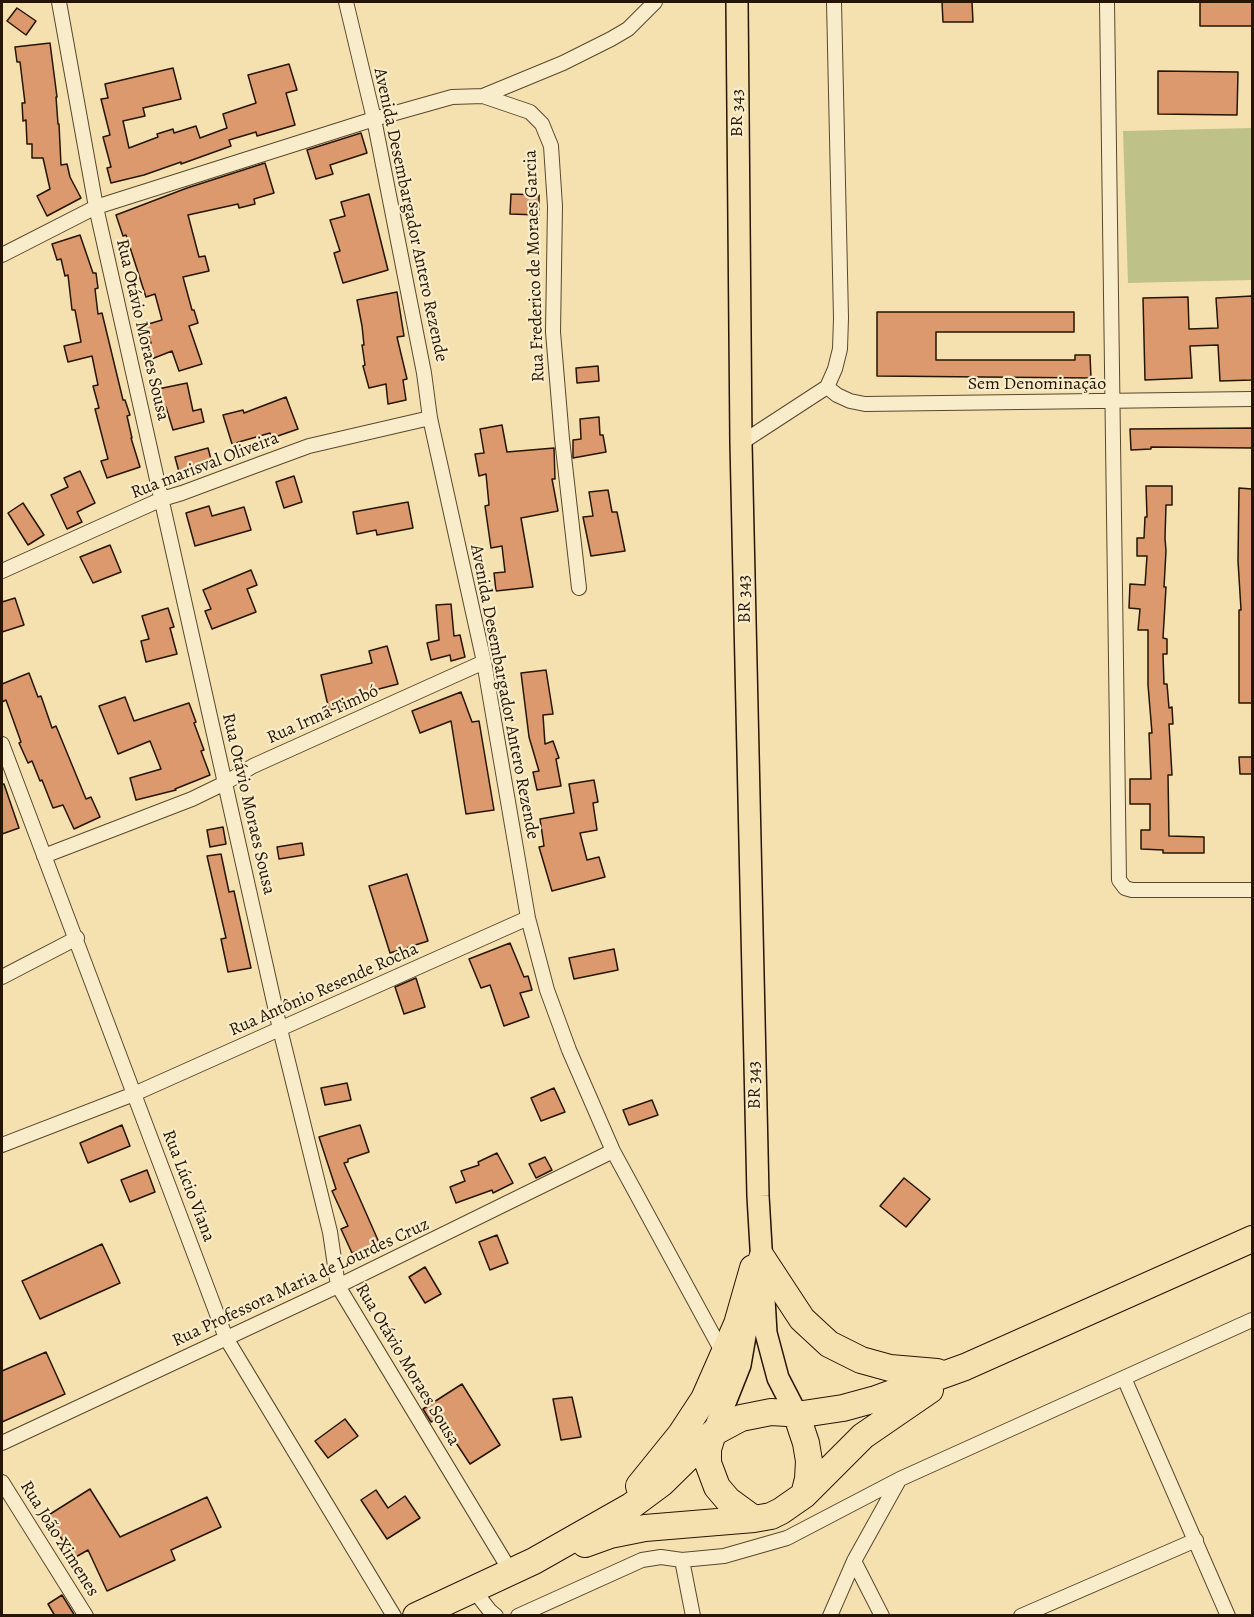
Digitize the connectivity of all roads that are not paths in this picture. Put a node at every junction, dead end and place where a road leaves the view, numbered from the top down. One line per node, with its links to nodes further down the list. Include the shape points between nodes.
1 (59, 2): 9 (street, Rua Otávio Moraes Sousa)
2 (346, 2): 8 (street, Avenida Desembargador Antero Rezende)
3 (655, 2): 7 (street, via 611,39)
4 (737, 2): 15 (main road, BR 343)
5 (834, 2): 11 (street, via 841,318 840,349)
6 (1107, 2): 13 (street)
7 (483, 96): 8 (street, Rua Frederico de Moraes Garcia, via 452,97); 18 (street, Rua Frederico de Moraes Garcia, via 530,112 542,124 551,146 555,206 553,332)
8 (374, 119): 9 (street, Rua Frederico de Moraes Garcia); 14 (street, Avenida Desembargador Antero Rezende)
9 (96, 207): 10 (street, Rua Frederico de Moraes Garcia); 16 (street, Rua Otávio Moraes Sousa)
10 (2, 255)
11 (827, 387): 13 (street, Sem Denominação, via 850,401 865,404); 15 (street)
12 (1252, 399): 13 (street, Sem Denominação)
13 (1113, 402): 23 (street, via 1119,880 1132,890)
14 (430, 418): 16 (street, Rua marisval Oliveira, via 309,446); 19 (street, Avenida Desembargador Antero Rezende)
15 (741, 443): 32 (main road, BR 343)
16 (162, 499): 17 (street, Rua marisval Oliveira); 21 (street, Rua Otávio Moraes Sousa)
17 (2, 572)
18 (579, 588)
19 (484, 662): 21 (street, Rua Irmã Timbó, via 253,766); 24 (street, Avenida Desembargador Antero Rezende)
20 (2, 744): 22 (street, Rua Lúcio Viana)
21 (225, 783): 22 (street, Rua Irmã Timbó); 27 (street, Rua Otávio Moraes Sousa)
22 (44, 856): 25 (street, Rua Lúcio Viana)
23 (1252, 890)
24 (528, 918): 27 (street, Rua Antônio Resende Rocha); 30 (street, Avenida Desembargador Antero Rezende, via 547,990)
25 (77, 938): 26 (street); 28 (street, Rua Lúcio Viana)
26 (2, 977)
27 (280, 1029): 28 (street, Rua Antônio Resende Rocha); 33 (street, Rua Otávio Moraes Sousa, via 330,1232)
28 (134, 1094): 29 (street, Rua Antônio Resende Rocha); 35 (street, Rua Lúcio Viana)
29 (2, 1145)
30 (613, 1151): 33 (street, Rua Professora Maria de Lourdes Cruz); 36 (street, Avenida Desembargador Antero Rezende)
31 (1252, 1239): 37 (highway)
32 (757, 1263): 36 (highway); 37 (highway, via 802,1319 829,1344 861,1360 890,1368); 39 (main road, via 771,1359); 40 (main road, via 740,1365)
33 (338, 1286): 35 (street, Rua Professora Maria de Lourdes Cruz); 51 (street, Rua Otávio Moraes Sousa)
34 (1252, 1320): 38 (street)
35 (226, 1338): 41 (street, Rua Professora Maria de Lourdes Cruz); 54 (street, Rua Lúcio Viana)
36 (724, 1355): 45 (highway, via 704,1399 681,1434)
37 (957, 1370): 39 (highway, via 843,1408); 44 (highway, via 864,1436)
38 (1124, 1378): 42 (street); 47 (street)
39 (796, 1413): 40 (highway, via 757,1413); 44 (highway, via 809,1461)
40 (712, 1433): 45 (highway, via 662,1483); 46 (highway, via 708,1463 717,1487)
41 (2, 1443)
42 (900, 1479): 48 (street, via 787,1538 724,1556); 50 (street)
43 (2, 1482): 53 (street, Rua João Ximenes)
44 (804, 1495): 46 (highway, via 771,1516)
45 (615, 1515): 49 (highway)
46 (754, 1519): 49 (highway, via 645,1528 610,1535)
47 (1196, 1540): 61 (street); 62 (street)
48 (682, 1560): 57 (street, via 642,1560); 58 (street)
49 (534, 1561): 51 (highway)
50 (854, 1561): 59 (street); 60 (street)
51 (511, 1572): 52 (highway)
52 (473, 1588): 55 (highway); 56 (street)
53 (86, 1616)
54 (394, 1616)
55 (416, 1616)
56 (496, 1616)
57 (518, 1616)
58 (693, 1616)
59 (830, 1616)
60 (882, 1616)
61 (1020, 1616)
62 (1228, 1616)

